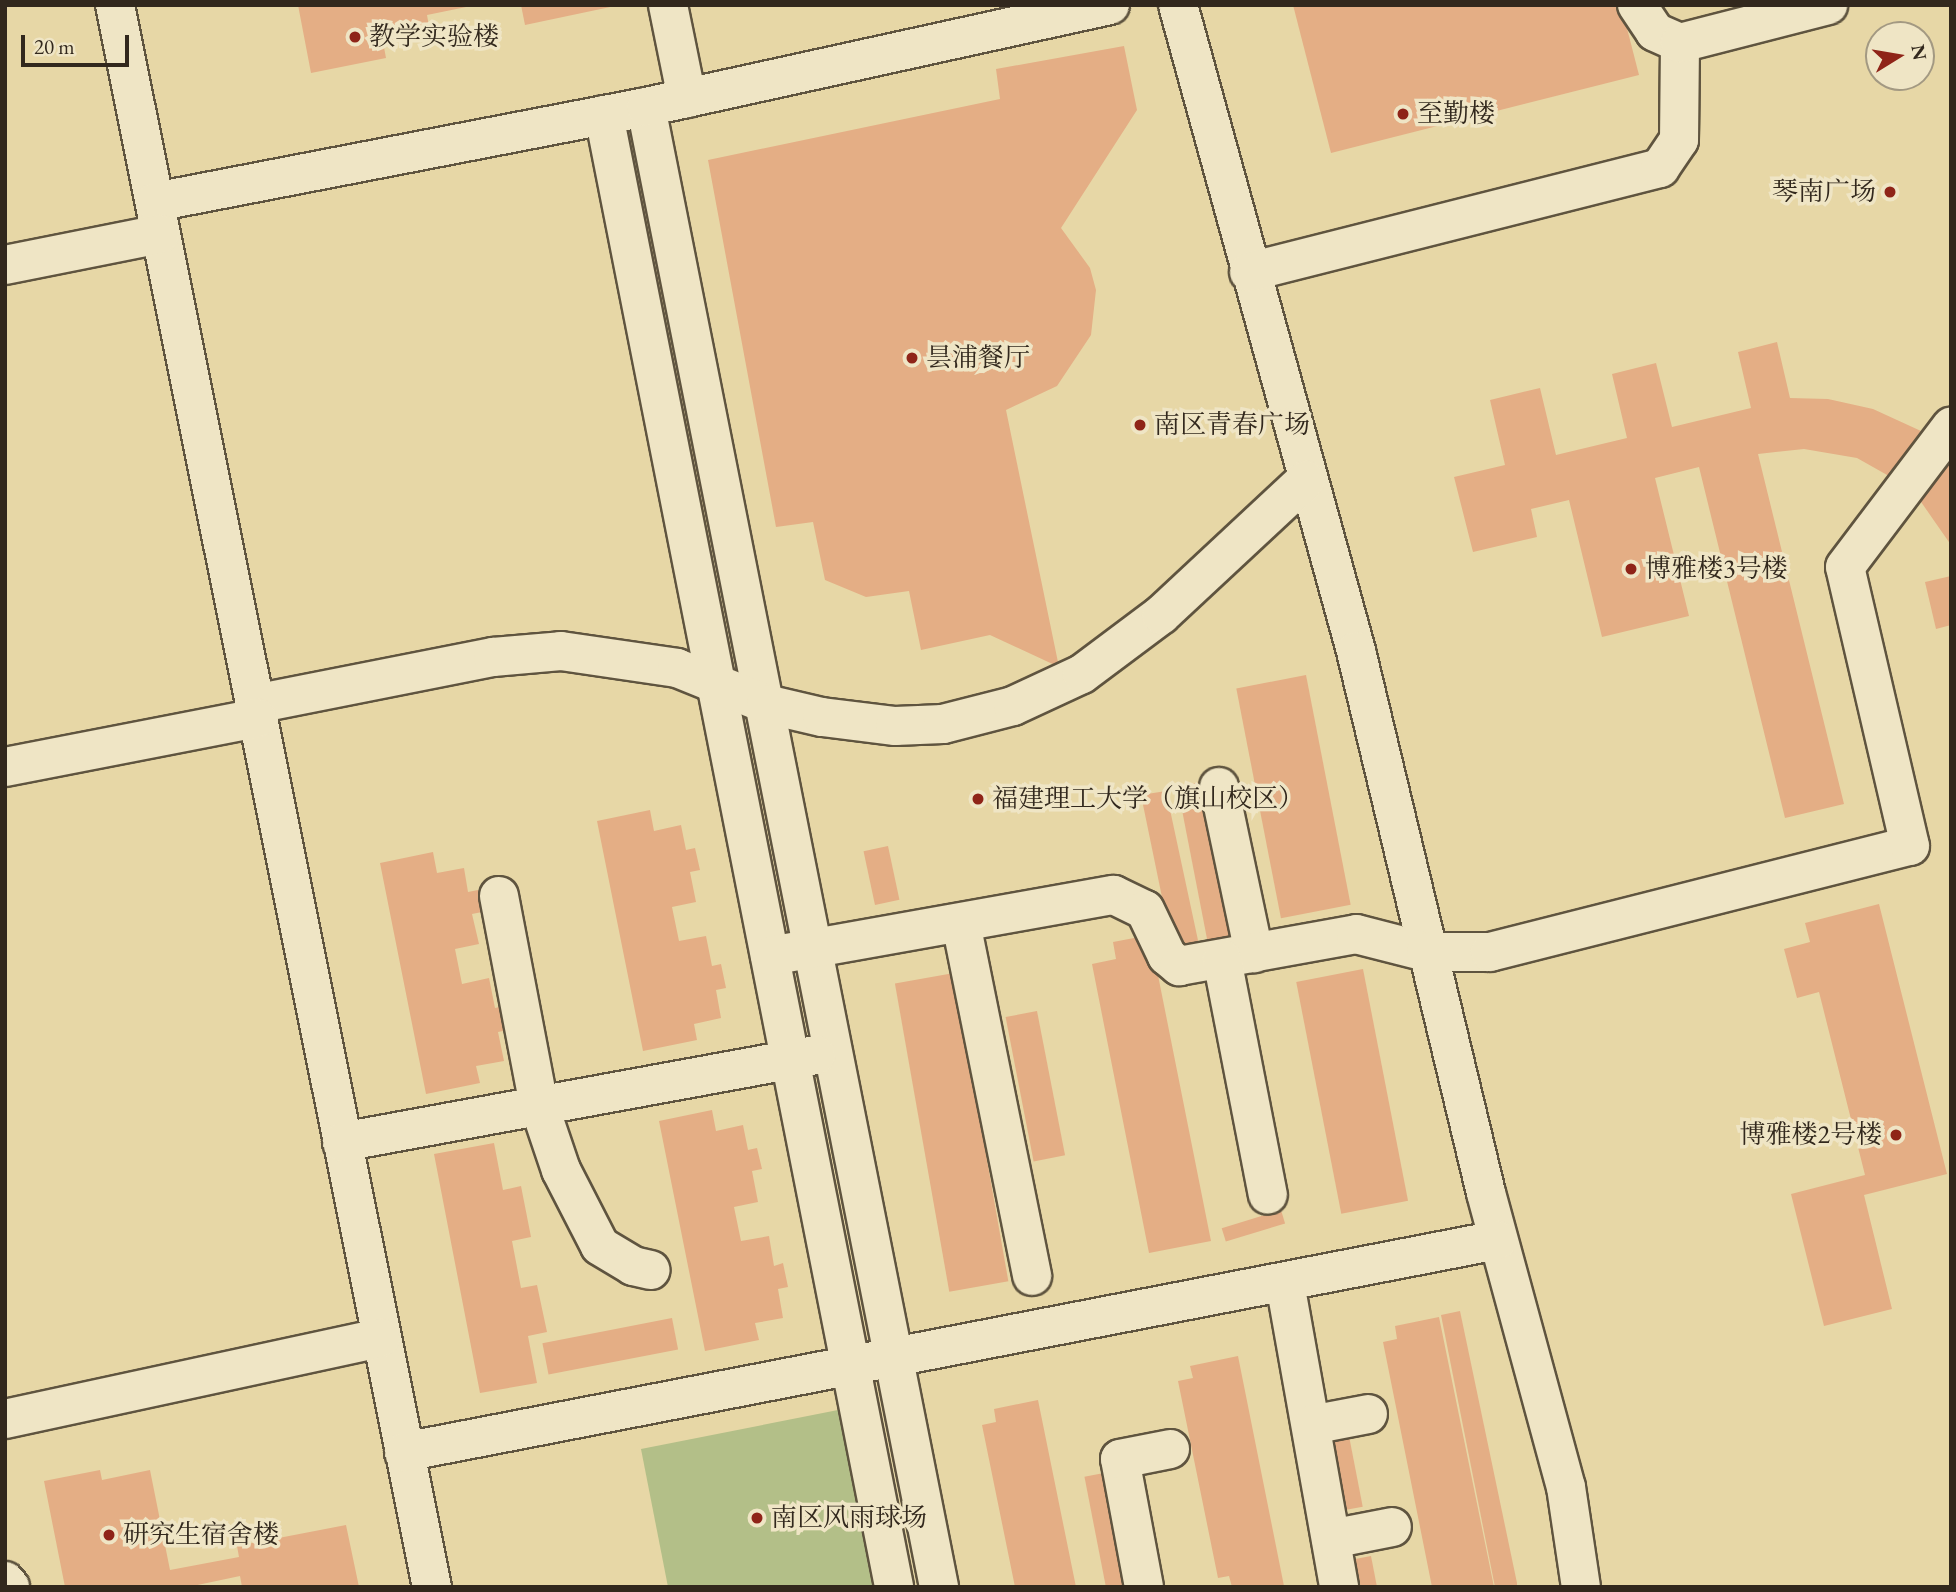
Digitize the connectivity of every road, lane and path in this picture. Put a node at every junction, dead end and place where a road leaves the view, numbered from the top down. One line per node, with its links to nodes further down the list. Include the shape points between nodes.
1 (115, 5): 11 (street)
2 (668, 5): 8 (street)
3 (1110, 5): 8 (street)
4 (1178, 5): 13 (street)
5 (1637, 5): 7 (street, via 1655,32)
6 (1828, 5): 7 (street)
7 (1680, 43): 13 (street, via 1679,140 1660,168)
8 (687, 98): 9 (street)
9 (646, 107): 10 (street); 19 (street)
10 (604, 115): 11 (street); 18 (street)
11 (158, 218): 12 (street); 20 (street)
12 (5, 265)
13 (1249, 272): 16 (street)
14 (1951, 427): 17 (street)
15 (1951, 461): 17 (street)
16 (1306, 480): 19 (street, via 1161,615 1082,674 1041,694 943,724 860,723); 26 (street, via 1359,662)
17 (1845, 567): 26 (street, via 1910,846 1490,952)
18 (716, 682): 19 (street); 20 (street, via 677,668 602,654 528,652); 27 (street)
19 (766, 704): 25 (street)
20 (256, 711): 21 (street); 32 (street)
21 (5, 767)
22 (1219, 787): 28 (street)
23 (499, 896): 31 (street)
24 (961, 923): 25 (street); 28 (street, via 1114,895 1145,910 1167,956 1179,965); 36 (street)
25 (813, 948): 27 (street); 29 (street)
26 (1426, 952): 28 (street, via 1356,934); 34 (street)
27 (770, 956): 30 (street)
28 (1238, 956): 33 (street)
29 (831, 1052): 30 (street); 39 (street)
30 (790, 1060): 31 (street); 40 (street)
31 (539, 1105): 32 (street); 35 (street, via 584,1224 616,1258)
32 (342, 1142): 38 (street)
33 (1268, 1195)
34 (1498, 1240): 37 (street); 55 (street, via 1566,1487)
35 (651, 1270)
36 (1032, 1276)
37 (1284, 1283): 39 (street); 43 (street)
38 (380, 1338): 42 (street); 45 (street)
39 (895, 1358): 40 (street); 52 (street)
40 (850, 1367): 45 (street); 51 (street)
41 (1368, 1414): 43 (street)
42 (5, 1419)
43 (1311, 1425): 47 (street)
44 (1170, 1449): 53 (street, via 1121,1459)
45 (404, 1452): 50 (street)
46 (1392, 1527): 47 (street)
47 (1331, 1539): 54 (street)
48 (5, 1581): 49 (street)
49 (10, 1587)
50 (432, 1587)
51 (894, 1587)
52 (939, 1587)
53 (1144, 1587)
54 (1339, 1587)
55 (1581, 1587)

